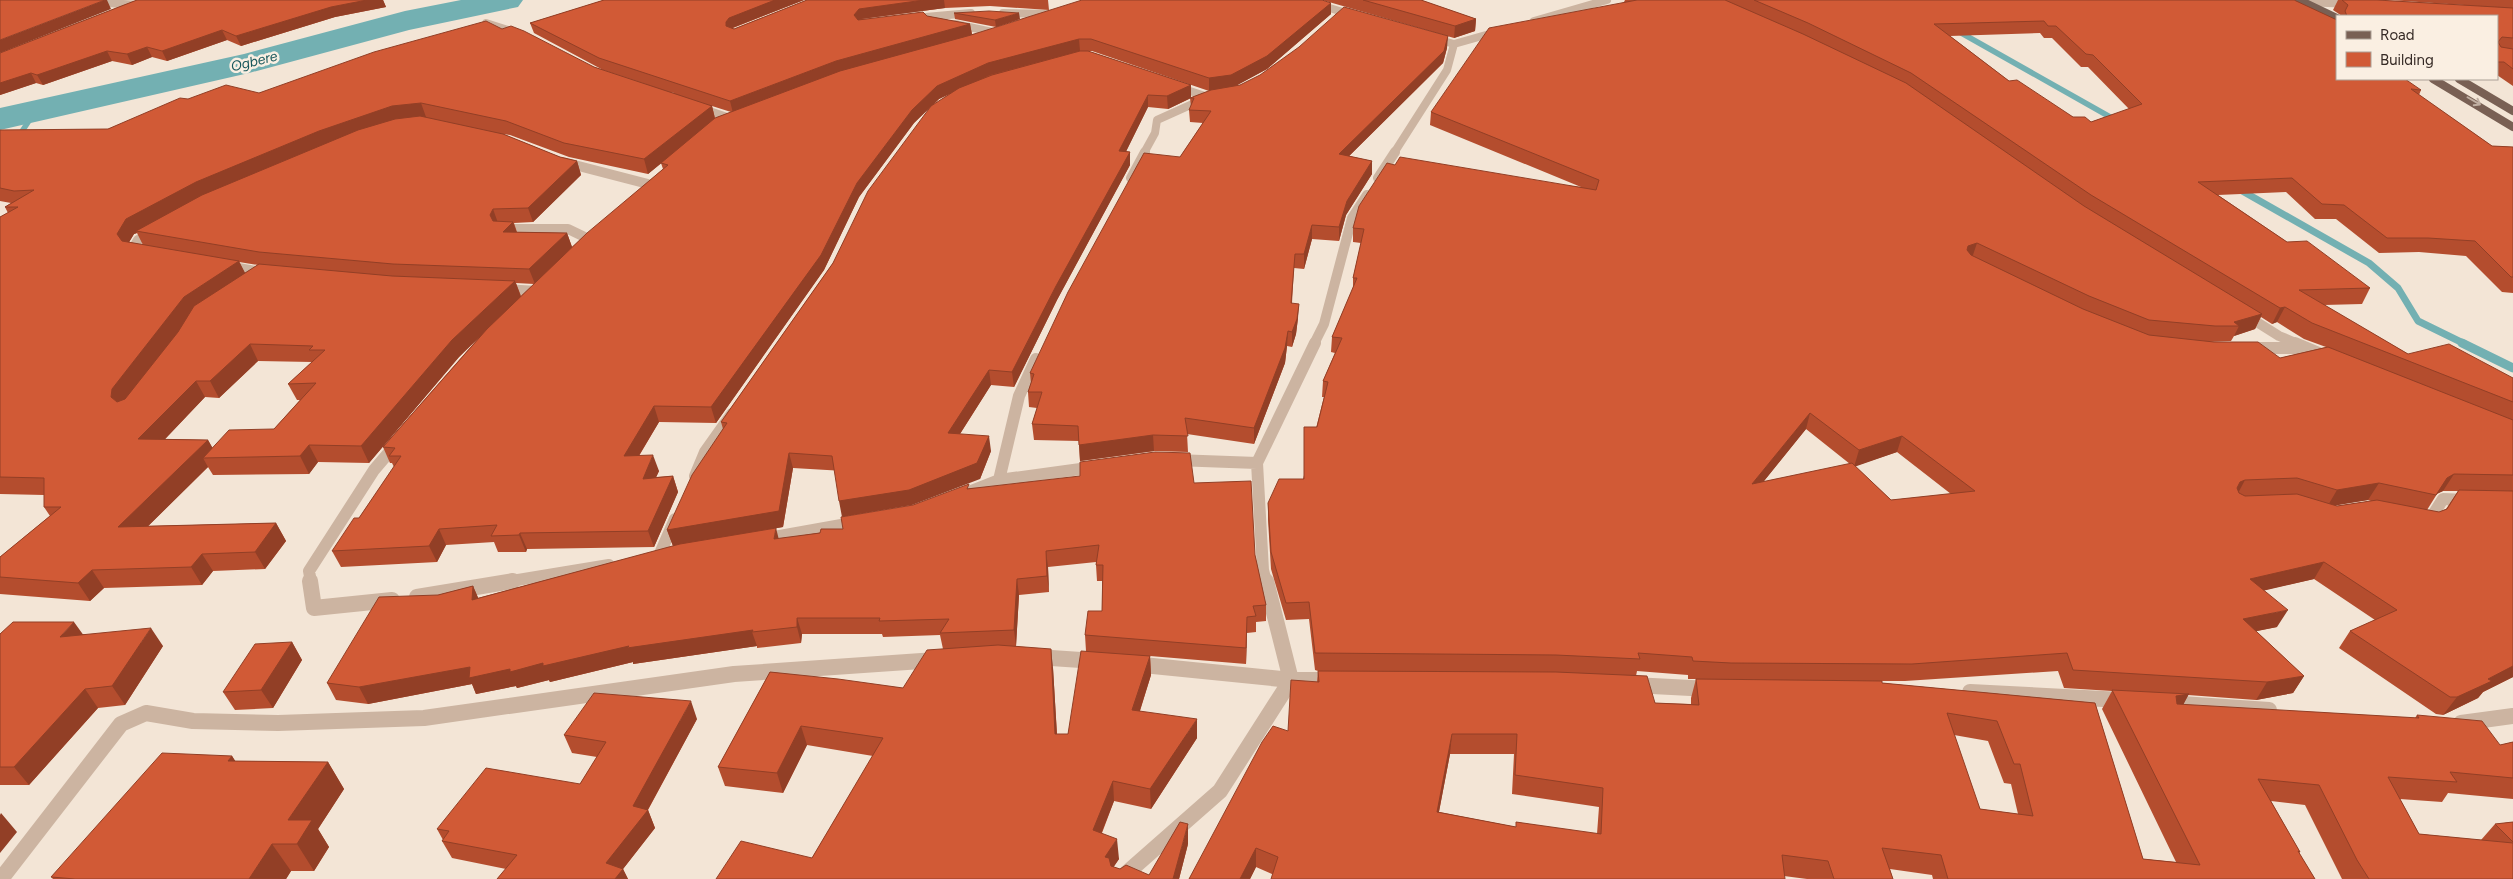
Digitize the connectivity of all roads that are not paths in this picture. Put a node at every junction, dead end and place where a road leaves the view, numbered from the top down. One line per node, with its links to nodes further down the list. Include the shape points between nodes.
1 (1303, 0): 9 (street, via 1338,15)
2 (1607, 0): 15 (street)
3 (2301, 1): 5 (street); 11 (main road)
4 (84, 2): 6 (street, via 142,4)
5 (2360, 4)
6 (120, 12)
7 (981, 12): 10 (street)
8 (998, 13): 14 (street, via 1059,13)
9 (1360, 17)
10 (913, 18): 12 (street); 18 (street, via 1001,32)
11 (2336, 18)
12 (904, 20)
13 (486, 23): 17 (street)
14 (1021, 25)
15 (1521, 25)
16 (1512, 28): 20 (street)
17 (528, 38)
18 (979, 38)
19 (1436, 39): 20 (street)
20 (1454, 44): 49 (street, via 1447,70 1352,218 1324,324)
21 (2435, 80): 27 (main road, one-way to 27)
22 (2461, 80): 25 (main road)
23 (1161, 82): 31 (street, via 1212,98 1157,120 1155,133)
24 (688, 105): 26 (street, via 738,117)
25 (2513, 111)
26 (715, 126)
27 (2513, 127)
28 (550, 157): 30 (street)
29 (657, 175): 30 (street)
30 (648, 184): 32 (street)
31 (1127, 185)
32 (636, 196)
33 (163, 226): 36 (street, via 138,240 132,250)
34 (502, 229): 35 (street, via 568,229)
35 (591, 240)
36 (151, 254)
37 (217, 265): 38 (street, via 270,273)
38 (250, 282)
39 (488, 289): 40 (street, via 541,288)
40 (525, 304)
41 (2238, 310): 43 (street)
42 (1043, 345): 51 (street, via 1019,396)
43 (2304, 348): 44 (street); 45 (street)
44 (2234, 349)
45 (2340, 361)
46 (739, 403): 52 (street, via 705,452)
47 (404, 434): 60 (street, via 374,470 309,571 314,608 424,596)
48 (1164, 460): 49 (street)
49 (1257, 464): 63 (street, via 1263,570)
50 (1106, 466): 51 (street)
51 (999, 480): 53 (street)
52 (690, 487)
53 (956, 496)
54 (2483, 500): 56 (street, via 2443,499 2429,521)
55 (678, 513): 59 (street, via 654,557)
56 (2411, 517)
57 (876, 519): 58 (street)
58 (744, 542)
59 (678, 553)
60 (620, 563)
61 (1021, 656): 63 (street)
62 (952, 658): 71 (street, via 734,674 424,718 269,723 193,721 146,713 121,724)
63 (1291, 680): 64 (street); 72 (street, via 1220,791)
64 (1349, 680)
65 (1620, 685): 66 (street)
66 (1726, 690)
67 (1959, 691): 68 (street)
68 (2284, 711)
69 (2513, 716): 70 (street)
70 (2447, 725)
71 (1, 879)
72 (1120, 879)

